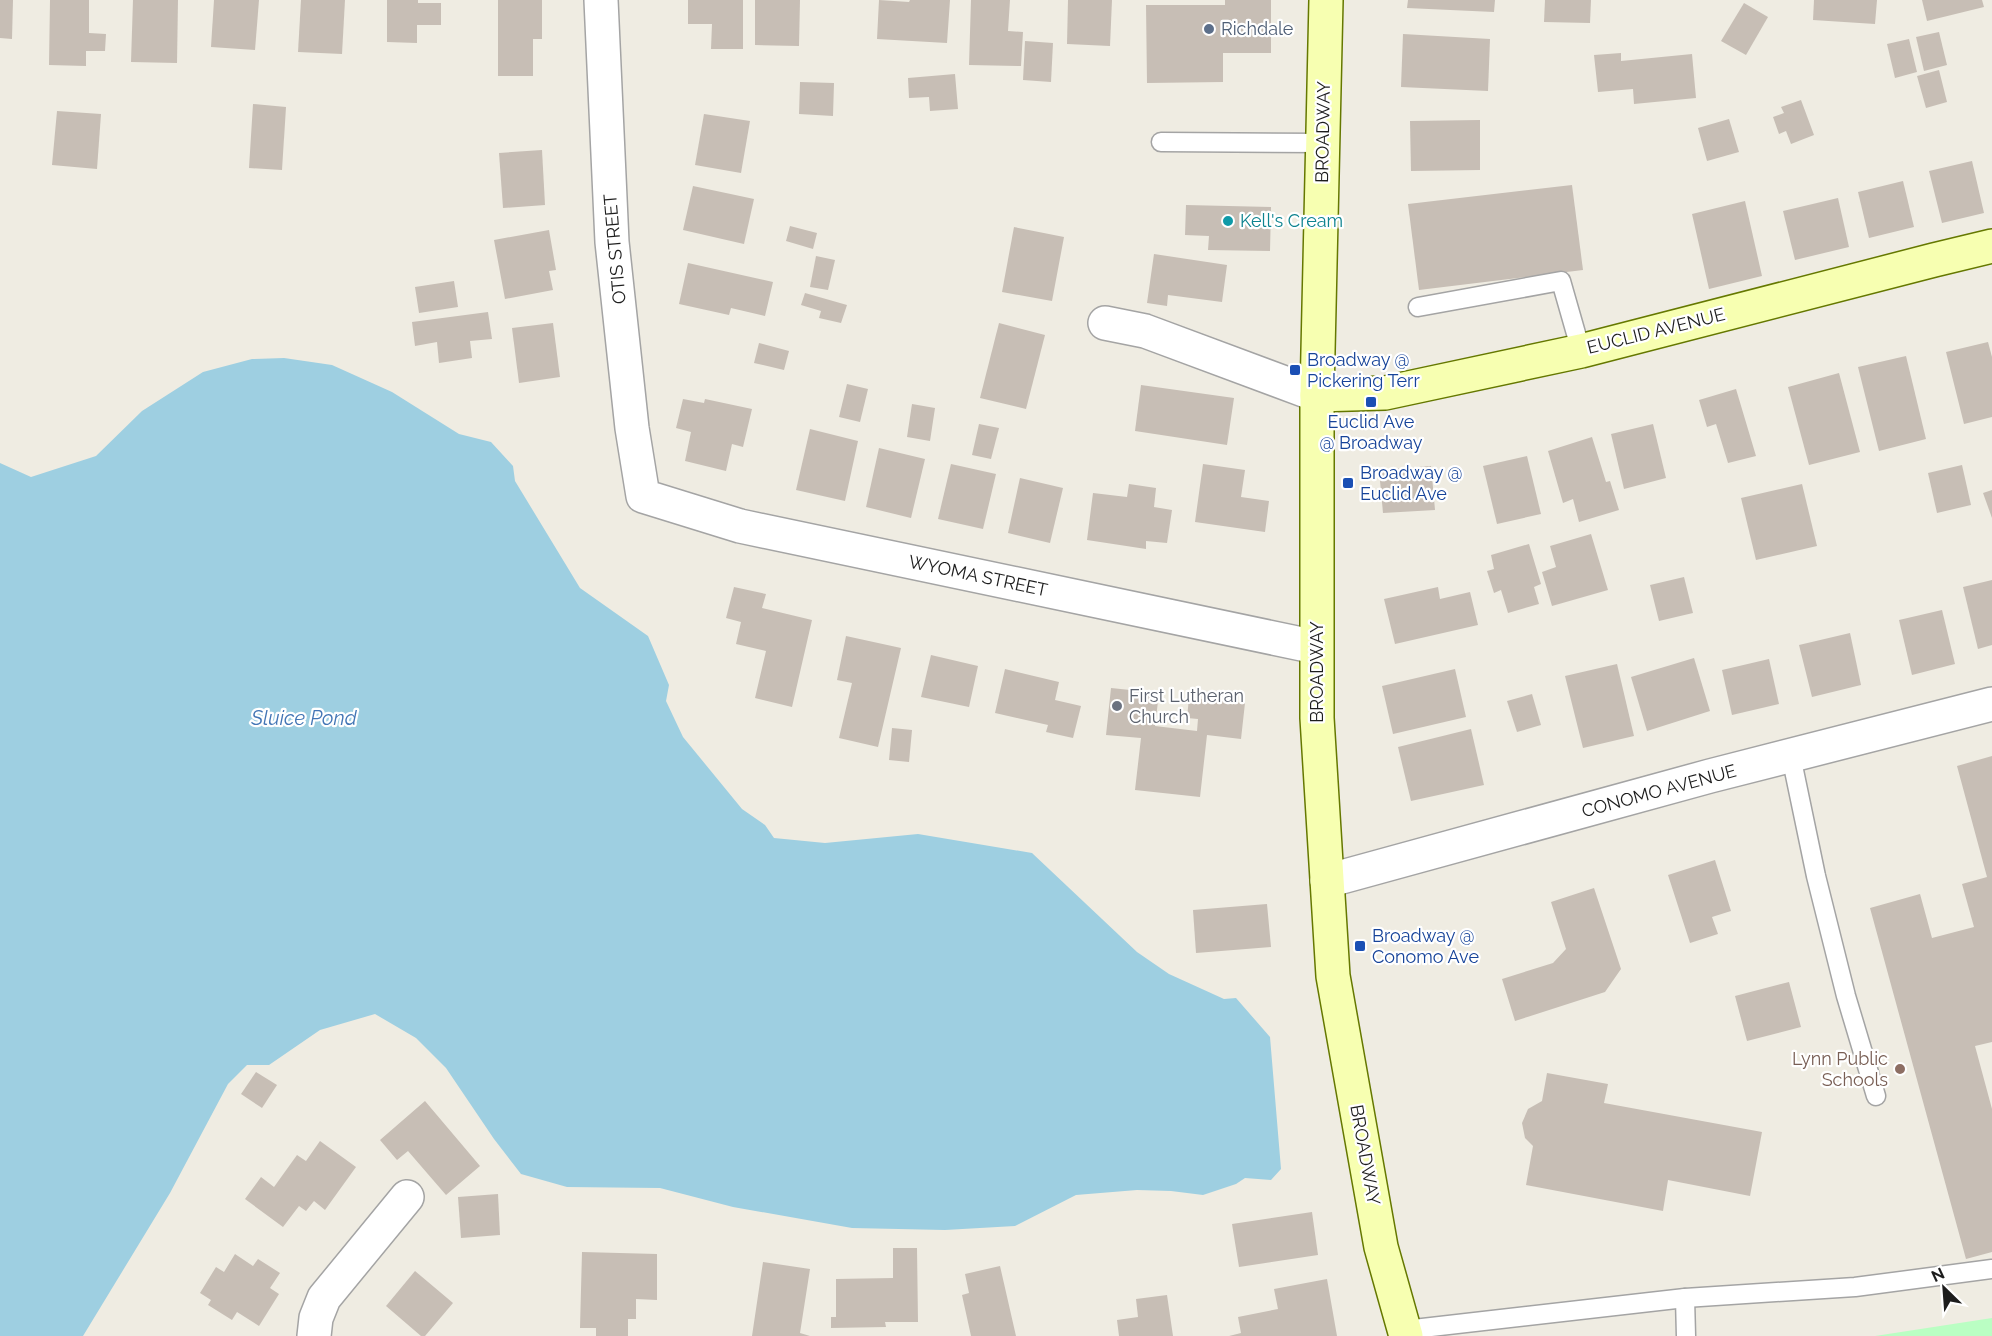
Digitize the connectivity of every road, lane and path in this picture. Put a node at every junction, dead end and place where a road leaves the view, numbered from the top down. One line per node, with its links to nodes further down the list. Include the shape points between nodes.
1 (601, 0): 10 (street, OTIS STREET, via 612,242)
2 (1326, 0): 4 (main road, BROADWAY)
3 (1161, 142): 4 (lane)
4 (1323, 143): 9 (main road, BROADWAY)
5 (1992, 246): 8 (main road, EUCLID AVENUE)
6 (1418, 307): 8 (lane, via 1561,281)
7 (1105, 323): 9 (street, via 1145,331)
8 (1581, 351): 9 (main road, EUCLID AVENUE, via 1385,393)
9 (1317, 395): 11 (main road, BROADWAY)
10 (643, 496): 11 (street, WYOMA STREET, via 740,526)
11 (1317, 647): 14 (main road, BROADWAY, via 1317,718)
12 (1992, 704): 13 (street, CONOMO AVENUE)
13 (1791, 756): 14 (street, CONOMO AVENUE); 15 (lane, via 1816,876)
14 (1327, 881): 19 (main road, BROADWAY, via 1334,976 1381,1247)
15 (1876, 1096)
16 (407, 1197): 20 (street, via 324,1298)
17 (1992, 1269): 18 (lane, via 1855,1287)
18 (1685, 1298): 19 (lane); 21 (lane)
19 (1405, 1333)
20 (314, 1336)
21 (1686, 1336)

